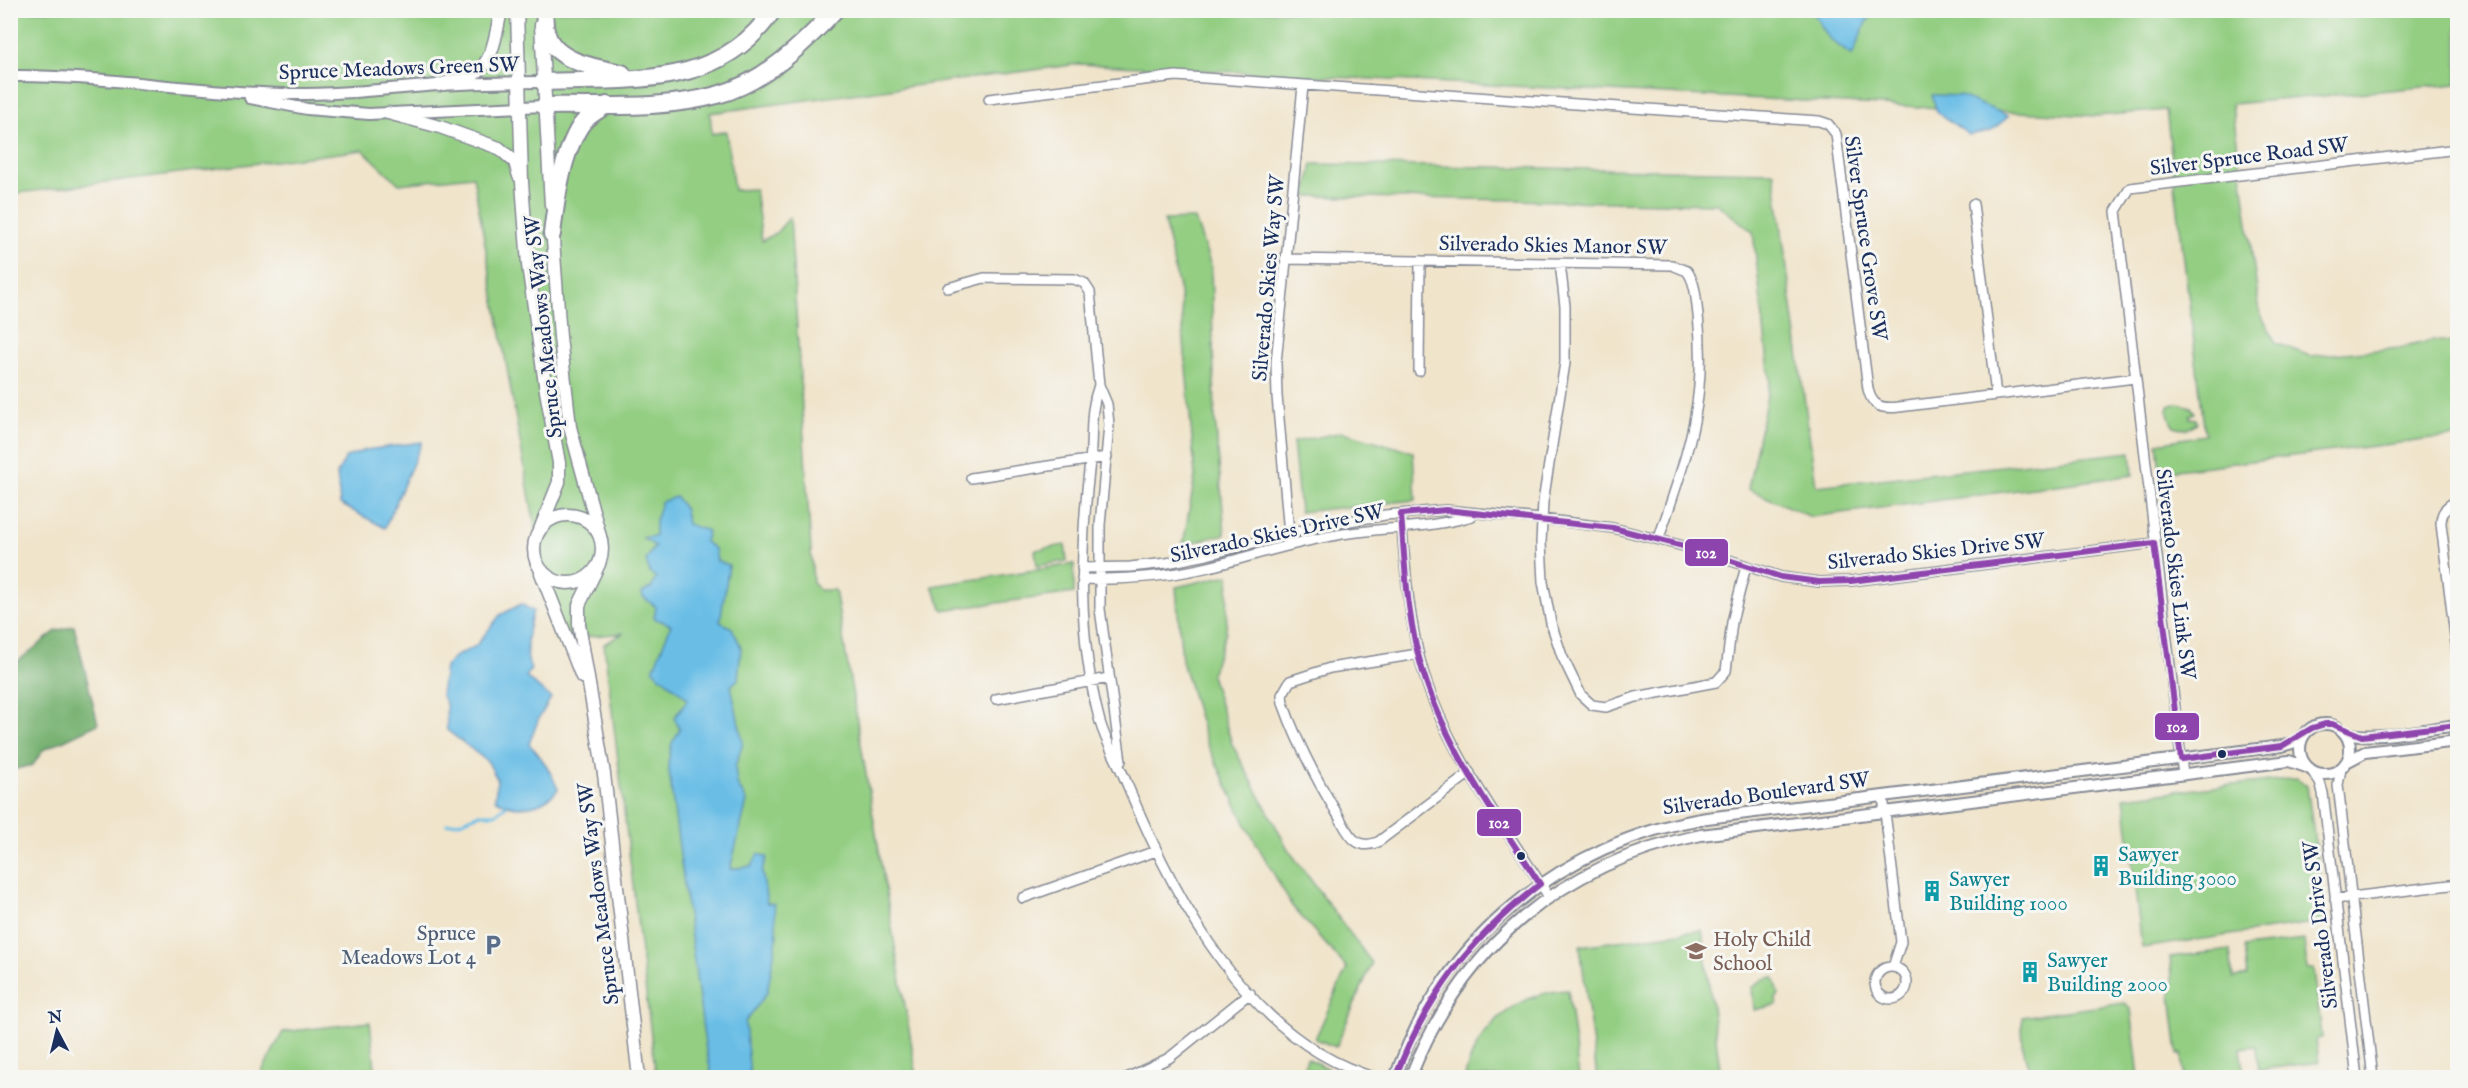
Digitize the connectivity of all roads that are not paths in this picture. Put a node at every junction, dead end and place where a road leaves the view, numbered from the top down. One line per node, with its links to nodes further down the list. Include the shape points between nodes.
1 (501, 10): 10 (main road, via 493,45 481,68 472,75)
2 (517, 10): 8 (main road, Spruce Meadows Way SW)
3 (542, 10): 7 (highway, via 546,32 560,52 599,68); 9 (main road, Spruce Meadows Way SW)
4 (773, 10): 7 (highway, via 751,38 718,61 676,75)
5 (834, 10): 14 (highway, via 777,65 719,95 687,101)
6 (10, 76): 12 (street, Spruce Meadows Green SW, via 105,80)
7 (650, 77): 9 (highway)
8 (520, 82): 9 (street, Spruce Meadows Green SW); 10 (street, Spruce Meadows Green SW); 16 (main road, Spruce Meadows Way SW)
9 (543, 82): 15 (main road, Spruce Meadows Way SW)
10 (439, 85): 12 (street, Spruce Meadows Green SW, via 329,94)
11 (1303, 86): 13 (street, via 1176,76); 22 (street, Silverado Skies Way SW); 29 (street, Silver Spruce Grove SW, via 1828,124 1836,134 1870,398 1887,408)
12 (220, 92): 17 (street, Spruce Meadows Green SW, via 307,109)
13 (989, 99)
14 (607, 105): 15 (highway); 21 (highway, via 581,124 575,137 556,201)
15 (544, 106): 16 (street, Spruce Meadows Green SW); 21 (main road, Spruce Meadows Way SW)
16 (521, 107): 17 (street, Spruce Meadows Green SW); 19 (main road, Spruce Meadows Way SW)
17 (388, 113): 19 (main road, via 498,148 515,162)
18 (2457, 149): 27 (street, Silver Spruce Road SW, via 2130,188 2116,211)
19 (522, 182): 38 (main road, Spruce Meadows Way SW, via 533,306 559,464 559,482)
20 (1972, 204): 29 (street)
21 (552, 234): 41 (main road, Spruce Meadows Way SW, via 570,427)
22 (1286, 259): 23 (street, Silverado Skies Manor SW); 39 (street, Silverado Skies Way SW, via 1276,363)
23 (1420, 261): 24 (street, Silverado Skies Manor SW); 26 (street)
24 (1560, 263): 36 (street, via 1565,363); 40 (street, Silverado Skies Manor SW, via 1672,265 1683,268 1692,277 1701,340 1699,399 1685,462)
25 (948, 288): 28 (street, via 991,278 1074,279 1084,283 1092,298)
26 (1419, 371)
27 (2135, 378): 29 (street, Silver Spruce Grove SW); 42 (street, Silverado Skies Link SW)
28 (1099, 385): 30 (street, via 1107,404); 31 (street, via 1092,405)
29 (1996, 396)
30 (1107, 457): 31 (street); 47 (street)
31 (1090, 460): 32 (street); 48 (street)
32 (971, 478)
33 (2457, 501): 52 (street, via 2446,508 2441,524)
34 (1401, 514): 35 (street, Silverado Skies Drive SW, via 1446,510); 37 (street); 39 (street, Silverado Skies Drive SW)
35 (1477, 514): 36 (street, Silverado Skies Drive SW); 37 (street, Silverado Skies Drive SW, via 1446,523)
36 (1541, 519): 40 (street, Silverado Skies Drive SW); 46 (street, via 1543,582 1551,623 1569,672 1581,695 1592,705 1606,707 1636,697 1709,685 1723,677)
37 (1402, 526): 43 (street, Silverado Skies Drive SW); 51 (street)
38 (542, 527): 41 (main road, via 555,518 577,516 588,521); 44 (main road, via 535,542)
39 (1289, 533): 43 (street, Silverado Skies Way SW); 47 (street, Silverado Skies Drive SW, via 1189,559)
40 (1659, 538): 46 (street, Silverado Skies Drive SW)
41 (601, 540): 45 (main road)
42 (2154, 543): 46 (street, Silverado Skies Drive SW, via 1851,581 1781,577); 61 (street, Silverado Skies Link SW)
43 (1290, 544): 50 (street, Silverado Skies Drive SW, via 1180,573)
44 (537, 563): 45 (main road, via 551,579 572,583 583,580); 56 (main road, Spruce Meadows Way SW)
45 (599, 564): 56 (main road, Spruce Meadows Way SW, via 579,605)
46 (1746, 566)
47 (1099, 567): 48 (street, Silverado Skies Drive SW); 50 (street)
48 (1082, 568): 49 (street)
49 (1082, 579): 50 (street, Silverado Skies Drive SW); 54 (street)
50 (1099, 579): 53 (street)
51 (1418, 654): 65 (street, via 1435,707); 65 (street, via 1330,668 1290,681 1282,695 1283,703 1304,753 1346,830 1364,844 1378,842)
52 (2457, 660)
53 (1109, 678): 54 (street); 64 (street)
54 (1092, 682): 55 (street); 64 (street, via 1100,724)
55 (996, 699)
56 (593, 706): 80 (main road, Spruce Meadows Way SW)
57 (2457, 725): 58 (street, via 2369,736)
58 (2344, 732): 59 (street, via 2324,724); 62 (street, via 2351,746)
59 (2304, 735): 61 (street, Silverado Boulevard SW, via 2282,746); 63 (street, via 2300,749)
60 (2457, 741): 62 (street, via 2365,752)
61 (2181, 759): 66 (street, Silverado Skies Link SW); 67 (street, Silverado Boulevard SW)
62 (2344, 765): 63 (street, via 2327,774); 75 (street, Silverado Drive SW, via 2338,785)
63 (2310, 769): 66 (street, Silverado Boulevard SW, via 2289,761); 77 (street, Silverado Drive SW, via 2323,794)
64 (1123, 772): 71 (street)
65 (1470, 773): 72 (street)
66 (2183, 775): 69 (street, Silverado Boulevard SW)
67 (2004, 781): 68 (street, Silverado Boulevard SW); 69 (street)
68 (1883, 796): 70 (street); 72 (street, Silverado Boulevard SW, via 1668,825 1592,853)
69 (2006, 797): 70 (street, Silverado Boulevard SW)
70 (1885, 812): 74 (street, Silverado Boulevard SW, via 1674,840 1604,865); 78 (street, via 1901,942)
71 (1156, 851): 76 (street); 79 (street, via 1203,933)
72 (1540, 884): 74 (street); 83 (street, Silverado Boulevard SW, via 1489,926 1446,976 1409,1040)
73 (2457, 884): 75 (street)
74 (1549, 897): 84 (street, Silverado Boulevard SW, via 1500,937 1473,968 1421,1047)
75 (2351, 897): 77 (street); 86 (street, Silverado Drive SW)
76 (1023, 898)
77 (2335, 899): 85 (street, Silverado Drive SW)
78 (1893, 967)
79 (1250, 993): 81 (street, via 1169,1058); 82 (street, via 1287,1031 1317,1053)
80 (639, 1077)
81 (1127, 1077)
82 (1377, 1077)
83 (1395, 1077)
84 (1410, 1077)
85 (2357, 1077)
86 (2373, 1077)

